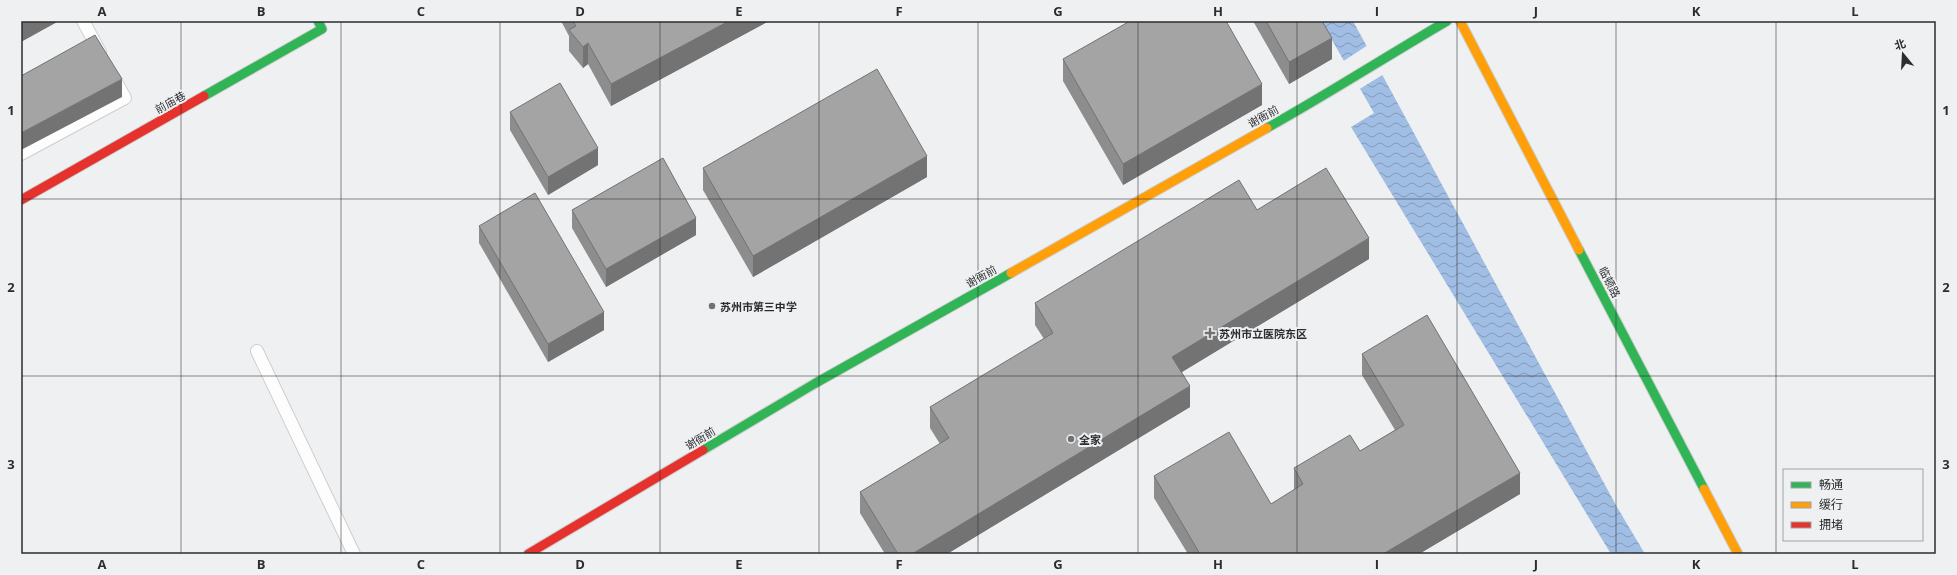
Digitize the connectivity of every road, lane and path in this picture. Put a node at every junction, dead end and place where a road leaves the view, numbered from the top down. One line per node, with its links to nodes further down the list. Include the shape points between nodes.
1 (83, 21): 5 (lane, via 125,98)
2 (318, 21): 6 (street, 前庙巷, via 322,29)
3 (1447, 21): 9 (street, 谢衙前, via 1322,97 814,384)
4 (1460, 21): 10 (street, 临顿路)
5 (21, 154)
6 (21, 200)
7 (257, 351): 8 (lane)
8 (354, 554)
9 (528, 554)
10 (1738, 554)

